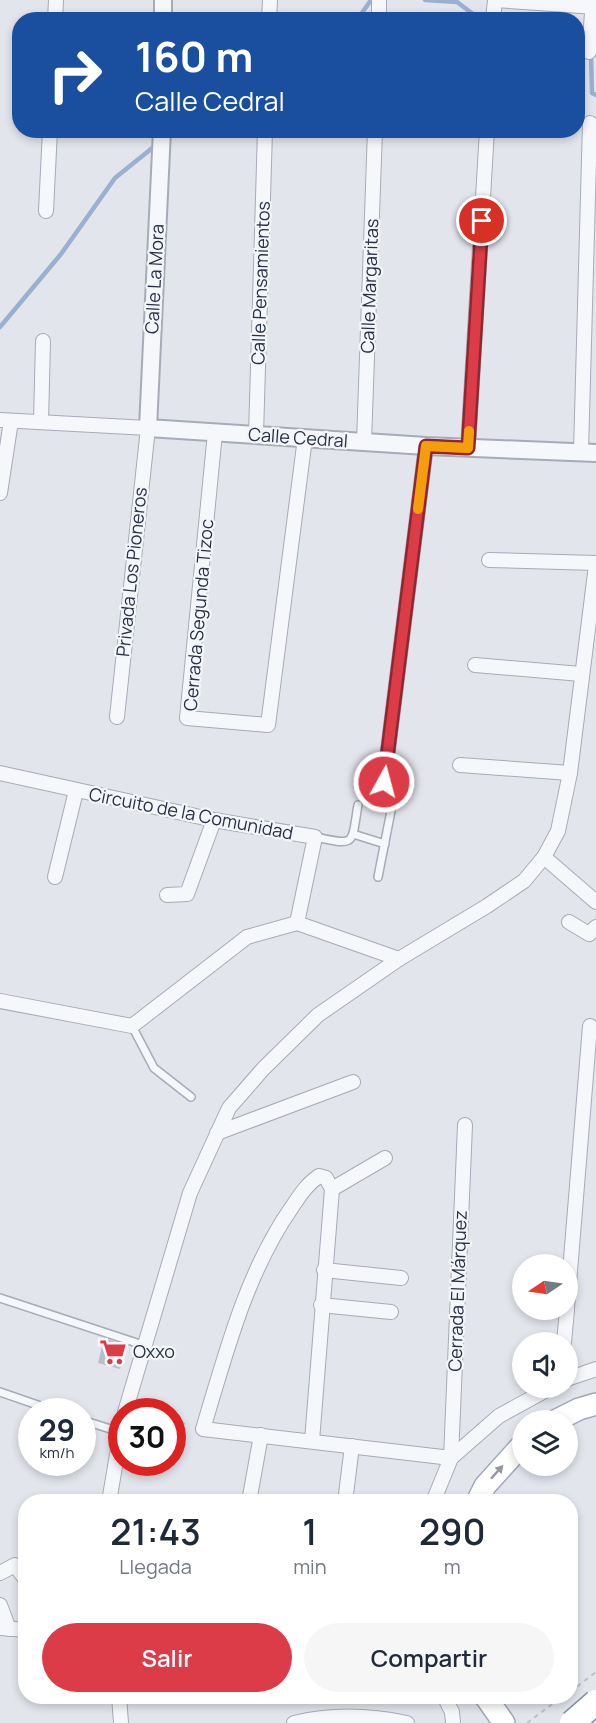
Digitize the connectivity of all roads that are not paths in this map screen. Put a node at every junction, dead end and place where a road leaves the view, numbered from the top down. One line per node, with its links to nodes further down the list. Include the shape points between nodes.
1 (495, 0): 2 (street)
2 (594, 5): 3 (street)
3 (589, 51)
4 (590, 123): 21 (street)
5 (50, 138): 10 (street)
6 (162, 138): 14 (street, Calle La Mora)
7 (265, 138): 16 (street, Calle Pensamientos)
8 (375, 138): 18 (street, Calle Margaritas)
9 (487, 138): 20 (street)
10 (46, 211)
11 (43, 341): 13 (street)
12 (5, 421): 13 (street, Calle Cedral); 22 (street)
13 (40, 422): 14 (street, Calle Cedral)
14 (147, 428): 15 (street, Calle Cedral); 27 (street, Privada Los Pioneros)
15 (215, 433): 16 (street, Calle Cedral); 17 (street, Cerrada Segunda Tizoc, via 187,718 268,725)
16 (256, 435): 17 (street, Calle Cedral)
17 (305, 438): 18 (street, Calle Cedral)
18 (364, 442): 19 (street, Calle Cedral)
19 (426, 446): 20 (street, Calle Cedral); 31 (street)
20 (468, 448): 21 (street, Calle Cedral)
21 (588, 452)
22 (0, 493)
23 (489, 560): 24 (street)
24 (596, 564): 26 (street)
25 (475, 665): 26 (street)
26 (580, 674): 30 (street)
27 (117, 717)
28 (460, 765): 30 (street)
29 (0, 773): 32 (street, Circuito de la Comunidad)
30 (570, 773): 39 (street, via 558,831)
31 (384, 782)
32 (76, 791): 35 (street, Circuito de la Comunidad); 40 (street)
33 (358, 804): 36 (lane)
34 (391, 811): 38 (lane)
35 (214, 820): 37 (street, Circuito de la Comunidad); 42 (street, via 187,894)
36 (353, 834): 37 (lane, via 344,843); 38 (lane)
37 (315, 837): 45 (street, Circuito de la Comunidad)
38 (385, 844): 41 (lane)
39 (544, 857): 43 (street); 47 (street, via 524,880)
40 (55, 877)
41 (378, 877)
42 (167, 895)
43 (596, 902)
44 (569, 922): 46 (street, via 589,934)
45 (297, 923): 47 (street); 49 (street, via 247,937)
46 (596, 927)
47 (399, 959): 54 (street, via 318,1015 263,1069 230,1108)
48 (0, 1001): 49 (street)
49 (132, 1026): 52 (lane, via 154,1068)
50 (590, 1026): 57 (street)
51 (353, 1082): 54 (street)
52 (191, 1097)
53 (465, 1125): 76 (street, Cerrada El Márquez)
54 (217, 1133): 63 (street, via 190,1193)
55 (385, 1158): 56 (street)
56 (329, 1183): 58 (street); 72 (street, via 319,1176 308,1183 275,1231 239,1310 204,1429)
57 (571, 1254)
58 (324, 1270): 59 (street); 61 (street)
59 (401, 1278)
60 (0, 1298): 63 (lane)
61 (321, 1305): 62 (street); 73 (street)
62 (391, 1312)
63 (146, 1346): 68 (street)
64 (596, 1369): 65 (street)
65 (578, 1375)
66 (0, 1392): 67 (lane)
67 (18, 1398)
68 (129, 1398)
69 (532, 1398): 76 (street, via 499,1416)
70 (596, 1404): 71 (main road)
71 (577, 1410)
72 (261, 1435): 73 (street); 79 (street)
73 (312, 1441): 74 (street)
74 (352, 1446): 76 (street); 80 (street)
75 (512, 1456): 82 (main road, one-way to 75)
76 (451, 1458): 81 (street)
77 (113, 1476): 78 (street)
78 (110, 1494)
79 (250, 1494)
80 (346, 1494)
81 (436, 1494)
82 (481, 1494)
83 (18, 1569): 84 (street, via 15,1565)
84 (0, 1573)
85 (0, 1605): 86 (street)
86 (5, 1629)
87 (596, 1702): 96 (highway, bridge)
88 (120, 1704): 91 (street)
89 (448, 1704): 94 (street)
90 (490, 1704): 95 (main road)
91 (121, 1723)
92 (294, 1723): 93 (street, via 357,1716)
93 (407, 1723)
94 (453, 1723)
95 (504, 1723)
96 (572, 1723)

